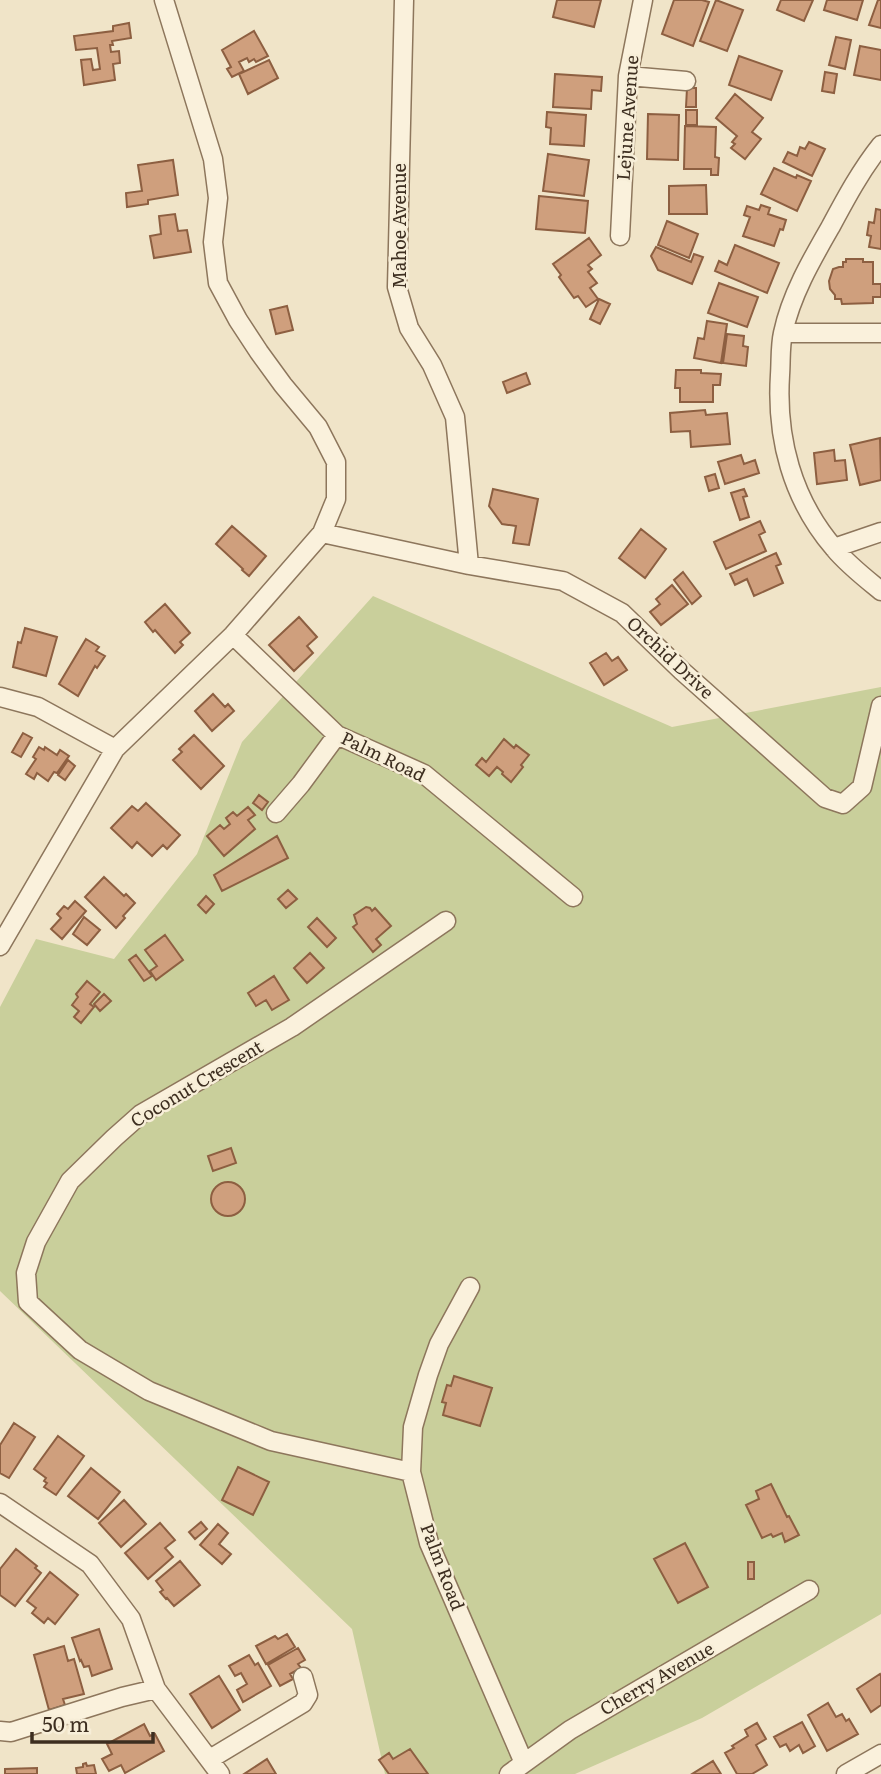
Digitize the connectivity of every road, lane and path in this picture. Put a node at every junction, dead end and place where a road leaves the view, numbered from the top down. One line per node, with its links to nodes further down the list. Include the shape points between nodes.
1 (164, 0): 11 (street, via 213,159 218,284 259,352 318,427 336,461 336,499)
2 (404, 0): 13 (street, Mahoe Avenue, via 397,287 409,328 455,417)
3 (643, 0): 4 (street, Lejune Avenue)
4 (628, 76): 5 (street); 7 (street, Lejune Avenue)
5 (686, 81)
6 (881, 145): 9 (street, via 813,259)
7 (620, 236)
8 (881, 333): 9 (street)
9 (783, 334): 12 (street, via 779,401 785,449 795,486)
10 (881, 532): 12 (street)
11 (322, 533): 13 (street, Orchid Drive); 15 (street)
12 (834, 548): 14 (street)
13 (469, 565): 17 (street, Orchid Drive, via 563,581 622,613 825,798 843,804 862,787)
14 (881, 591)
15 (233, 635): 18 (street, Palm Road); 19 (street)
16 (0, 697): 19 (street, via 38,707)
17 (881, 706)
18 (337, 734): 20 (street); 21 (street, Palm Road, via 424,774)
19 (115, 749): 23 (street)
20 (276, 813)
21 (573, 897)
22 (446, 921): 25 (street, Coconut Crescent, via 292,1027 141,1114 70,1181 36,1242 26,1273 28,1302 80,1350 149,1391 271,1441)
23 (0, 946)
24 (470, 1287): 25 (street, Palm Road, via 428,1375 412,1427)
25 (411, 1472): 33 (street, Palm Road, via 429,1543)
26 (0, 1503): 29 (street, via 90,1564 131,1619)
27 (809, 1590): 33 (street, Cherry Avenue, via 570,1730)
28 (303, 1676): 32 (street, via 307,1700)
29 (156, 1689): 30 (street, via 11,1732); 32 (street)
30 (0, 1731)
31 (881, 1754): 34 (street)
32 (215, 1766)
33 (517, 1768)
34 (857, 1771)

